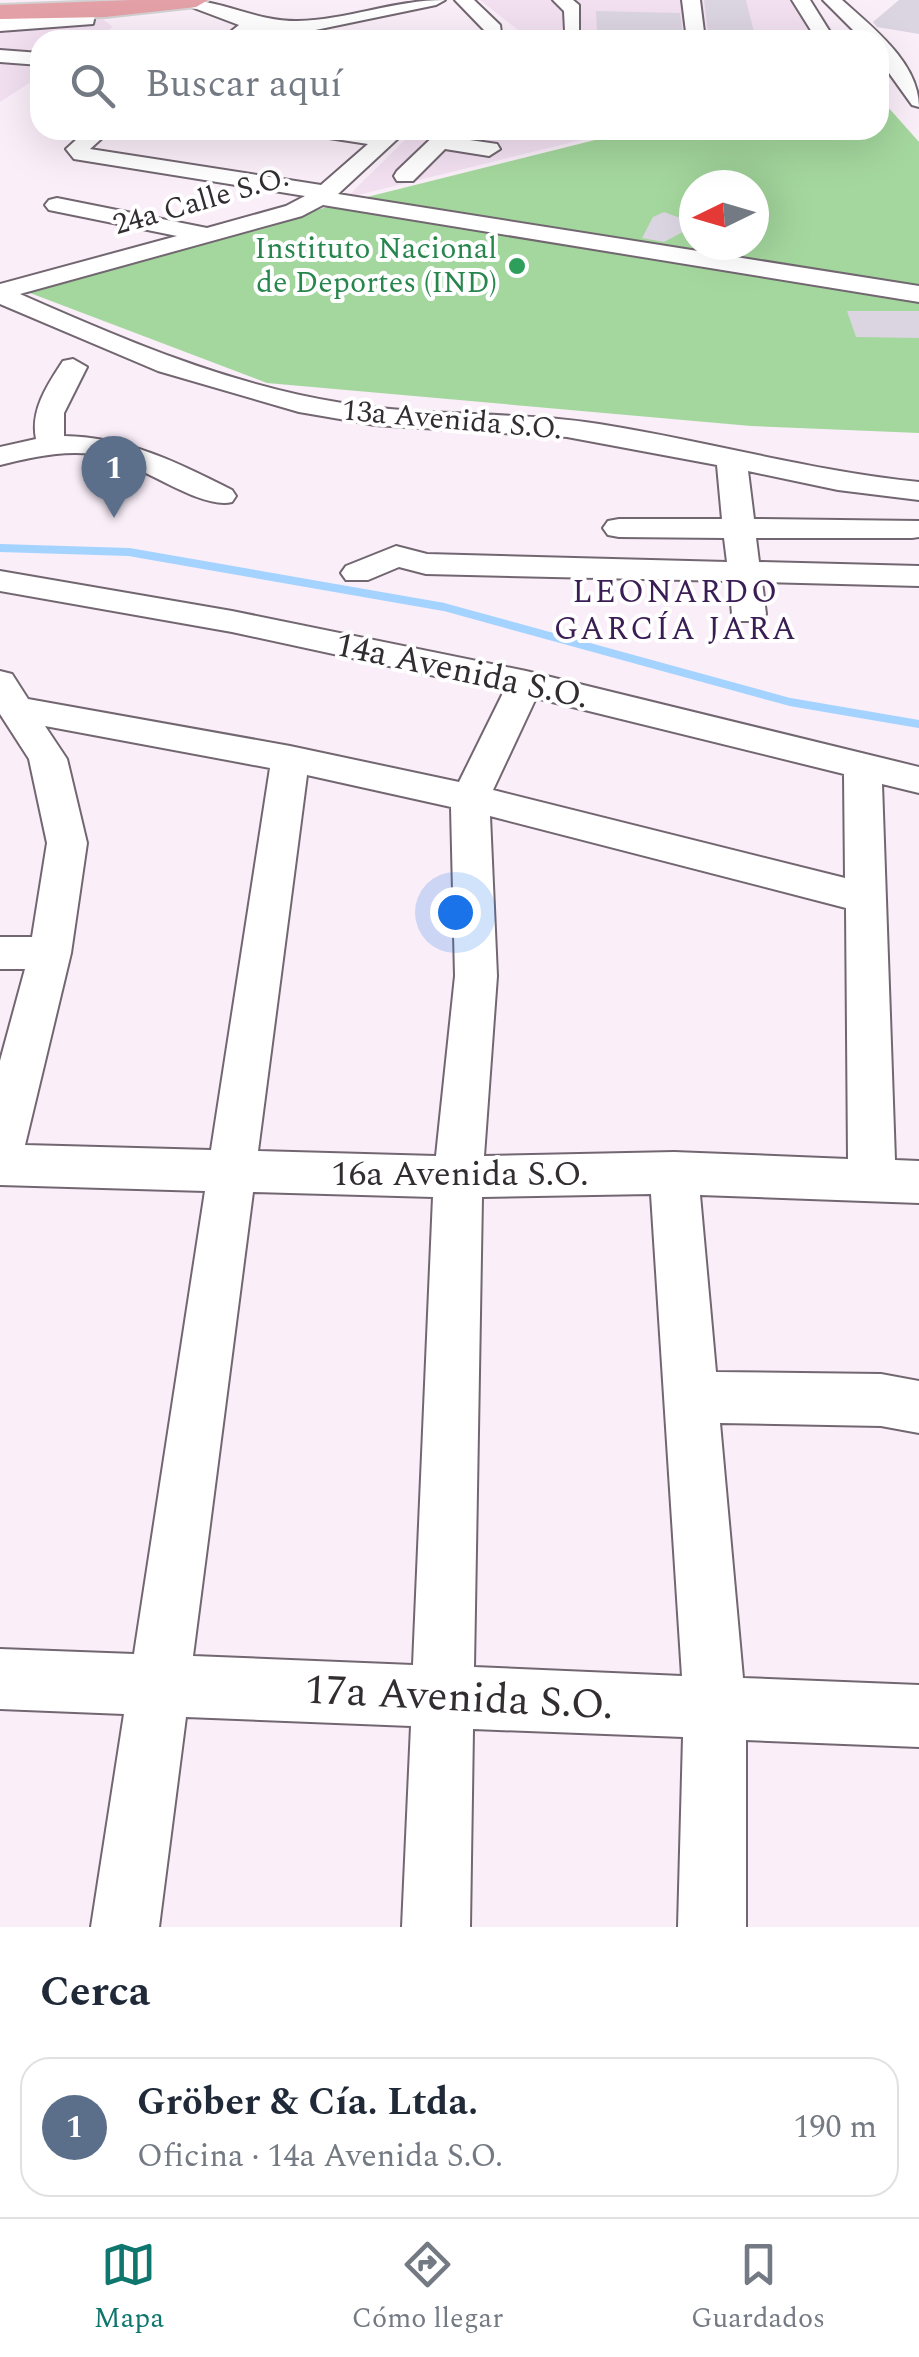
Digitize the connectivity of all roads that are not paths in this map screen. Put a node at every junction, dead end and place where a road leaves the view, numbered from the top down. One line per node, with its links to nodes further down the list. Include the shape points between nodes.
1 (194, 0): 9 (main road); 11 (street)
2 (436, 0): 13 (street)
3 (464, 0): 16 (street)
4 (562, 0): 12 (street, via 574,9)
5 (691, 0): 17 (street)
6 (800, 0): 18 (street)
7 (0, 1): 9 (main road)
8 (843, 5): 19 (street); 20 (street)
9 (83, 10): 10 (main road)
10 (4, 24)
11 (253, 24): 13 (street); 14 (street)
12 (572, 27)
13 (301, 28): 15 (street)
14 (244, 30)
15 (317, 30)
16 (493, 30)
17 (695, 30)
18 (820, 30)
19 (849, 30)
20 (865, 30)
21 (889, 47): 25 (street, via 913,53 908,60)
22 (0, 56): 24 (street)
23 (889, 59): 27 (street)
24 (23, 67)
25 (919, 74)
26 (889, 86): 28 (street)
27 (919, 101)
28 (919, 123)
29 (88, 140): 33 (street, via 77,149 82,154)
30 (385, 140): 33 (street, 24a Calle S.O.)
31 (442, 140): 32 (street)
32 (405, 176)
33 (323, 196): 35 (street, 24a Calle S.O., via 276,218); 39 (street)
34 (57, 206): 35 (street, via 197,230)
35 (204, 237): 36 (street, 24a Calle S.O.)
36 (45, 278): 37 (street); 38 (street, 24a Calle S.O.)
37 (0, 279)
38 (0, 293): 43 (street, 13a Avenida S.O., via 147,356 293,402 588,431)
39 (919, 294)
40 (72, 367): 41 (street, via 48,413)
41 (51, 442): 42 (street); 45 (street, via 90,443 137,456)
42 (0, 456)
43 (731, 458): 44 (street, 13a Avenida S.O.); 47 (street)
44 (905, 490): 48 (street)
45 (221, 496)
46 (619, 528): 47 (street)
47 (739, 528): 48 (street); 49 (street)
48 (915, 537)
49 (744, 572): 50 (street, via 426,564 396,556); 51 (street); 53 (street)
50 (356, 573)
51 (919, 576)
52 (0, 581): 54 (street, 14a Avenida S.O.)
53 (749, 614)
54 (526, 682): 57 (street, 14a Avenida S.O.); 59 (street)
55 (7, 695): 56 (street); 62 (street, via 48,759 67,844)
56 (290, 759): 59 (street); 65 (street)
57 (863, 766): 58 (street, 14a Avenida S.O.); 60 (street)
58 (919, 780)
59 (470, 798): 60 (street); 67 (street, via 476,976)
60 (863, 896): 68 (street)
61 (0, 953): 62 (street)
62 (50, 953): 63 (street)
63 (0, 1149)
64 (0, 1165): 65 (street, 16a Avenida S.O.)
65 (231, 1171): 67 (street, 16a Avenida S.O.); 73 (street)
66 (674, 1174): 67 (street, 16a Avenida S.O.); 68 (street, 16a Avenida S.O.); 70 (street)
67 (458, 1177): 74 (street)
68 (872, 1181): 69 (street, 16a Avenida S.O.)
69 (919, 1182)
70 (691, 1398): 71 (street, via 881,1400); 75 (street)
71 (919, 1407)
72 (0, 1679): 73 (street, 17a Avenida S.O.)
73 (157, 1684): 74 (street, 17a Avenida S.O.); 77 (street)
74 (442, 1697): 75 (street, 17a Avenida S.O.); 78 (street)
75 (715, 1709): 76 (street, 17a Avenida S.O.); 79 (street)
76 (919, 1716)
77 (125, 1927)
78 (436, 1927)
79 (712, 1927)

